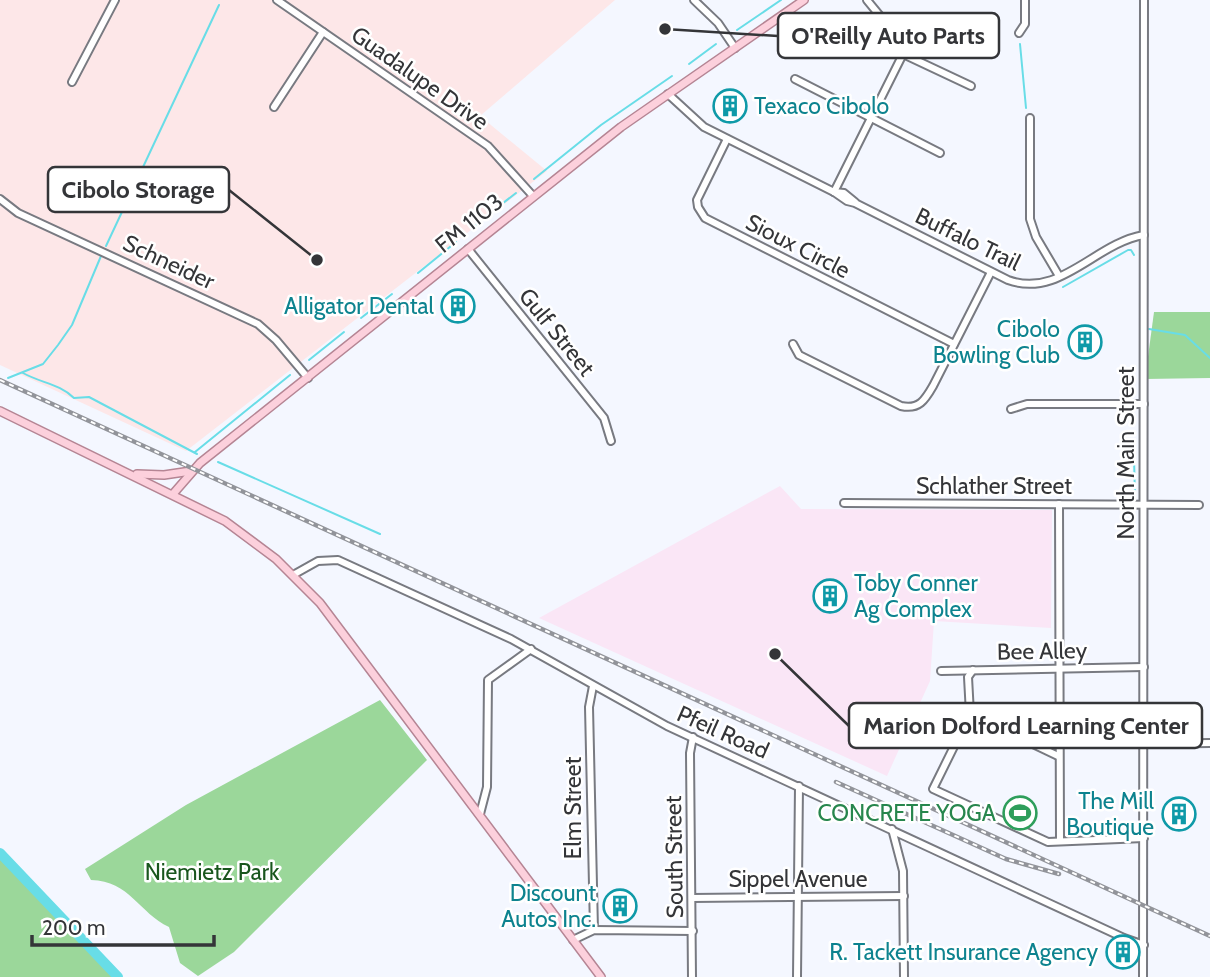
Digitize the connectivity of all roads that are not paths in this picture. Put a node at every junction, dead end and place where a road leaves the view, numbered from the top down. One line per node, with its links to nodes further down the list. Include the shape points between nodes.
1 (114, 0): 14 (street)
2 (277, 0): 8 (street, Guadalupe Drive)
3 (694, 0): 11 (street)
4 (804, 0): 11 (main road, FM 1103 / FM 1103)
5 (867, 0): 12 (street, via 903,44)
6 (1025, 0): 10 (street, via 1025,24)
7 (1144, 0): 25 (street, North Main Street)
8 (286, 3): 9 (street, Guadalupe Drive)
9 (323, 32): 17 (street); 23 (street, Guadalupe Drive, via 488,146)
10 (1018, 33)
11 (735, 48): 16 (main road, FM 1103 / FM 1103)
12 (903, 54): 15 (street); 19 (street)
13 (795, 79): 19 (street)
14 (72, 82)
15 (971, 86)
16 (668, 94): 20 (street, Buffalo Trail, via 696,121); 23 (main road, FM 1103 / FM 1103)
17 (274, 107)
18 (1030, 118): 28 (street, via 1030,219)
19 (870, 119): 21 (street); 22 (street)
20 (727, 139): 22 (street, Buffalo Trail); 30 (street, Sioux Circle, via 697,200 705,218)
21 (940, 153)
22 (834, 192): 27 (street, Buffalo Trail)
23 (533, 196): 26 (main road, FM 1103 / FM 1103)
24 (0, 199): 31 (street, Schneider, via 18,213 258,324)
25 (1143, 235): 28 (street, Buffalo Trail); 32 (street, North Main Street)
26 (467, 248): 31 (main road, FM 1103 / FM 1103); 35 (street, Gulf Street, via 604,418)
27 (992, 272): 28 (street, Buffalo Trail, via 1031,286); 30 (street)
28 (1059, 276)
29 (793, 344): 30 (street, via 799,355 906,407 920,404 927,396)
30 (954, 344)
31 (308, 378): 36 (main road, FM 1103 / FM 1103)
32 (1144, 404): 33 (street, via 1027,404); 41 (street, North Main Street)
33 (1011, 409)
34 (0, 411): 37 (main road)
35 (611, 441)
36 (191, 471): 37 (main road); 38 (main road, FM 1103 / FM 1103)
37 (128, 472): 38 (main road)
38 (173, 494): 43 (main road, via 240,531)
39 (844, 503): 40 (street, Schlather Street)
40 (1059, 504): 41 (street, Schlather Street); 46 (street)
41 (1143, 505): 42 (street, Schlather Street); 45 (street, North Main Street)
42 (1199, 505)
43 (293, 575): 44 (street, Pfeil Road, via 318,561 338,560); 56 (main road, via 320,603)
44 (531, 649): 49 (street, Pfeil Road); 56 (street, via 488,680 487,787)
45 (1144, 667): 46 (street, Bee Alley); 53 (street, North Main Street)
46 (1058, 668): 47 (street, Bee Alley); 54 (street)
47 (974, 670): 48 (street, Bee Alley); 50 (street, via 968,677)
48 (941, 671)
49 (593, 686): 51 (street, Pfeil Road); 63 (street, Elm Street, via 589,707)
50 (970, 714): 54 (street); 59 (street, via 933,789 1048,842)
51 (693, 737): 55 (street, Pfeil Road); 62 (street, South Street)
52 (1210, 743): 53 (street)
53 (1144, 744): 58 (street, North Main Street)
54 (1058, 756): 59 (street)
55 (799, 786): 57 (street, Pfeil Road); 60 (street)
56 (480, 814): 65 (main road)
57 (892, 829): 61 (street); 66 (street, Pfeil Road)
58 (1144, 838): 59 (street); 66 (street, North Main Street)
59 (1060, 840)
60 (797, 896): 61 (street, Sippel Avenue); 62 (street, Sippel Avenue); 69 (street)
61 (904, 896): 70 (street)
62 (692, 898): 64 (street, South Street)
63 (594, 930): 64 (street); 65 (street)
64 (693, 931): 68 (street, South Street)
65 (573, 940): 67 (main road)
66 (1144, 944): 71 (street, North Main Street)
67 (601, 977)
68 (692, 977)
69 (797, 977)
70 (904, 977)
71 (1143, 977)

